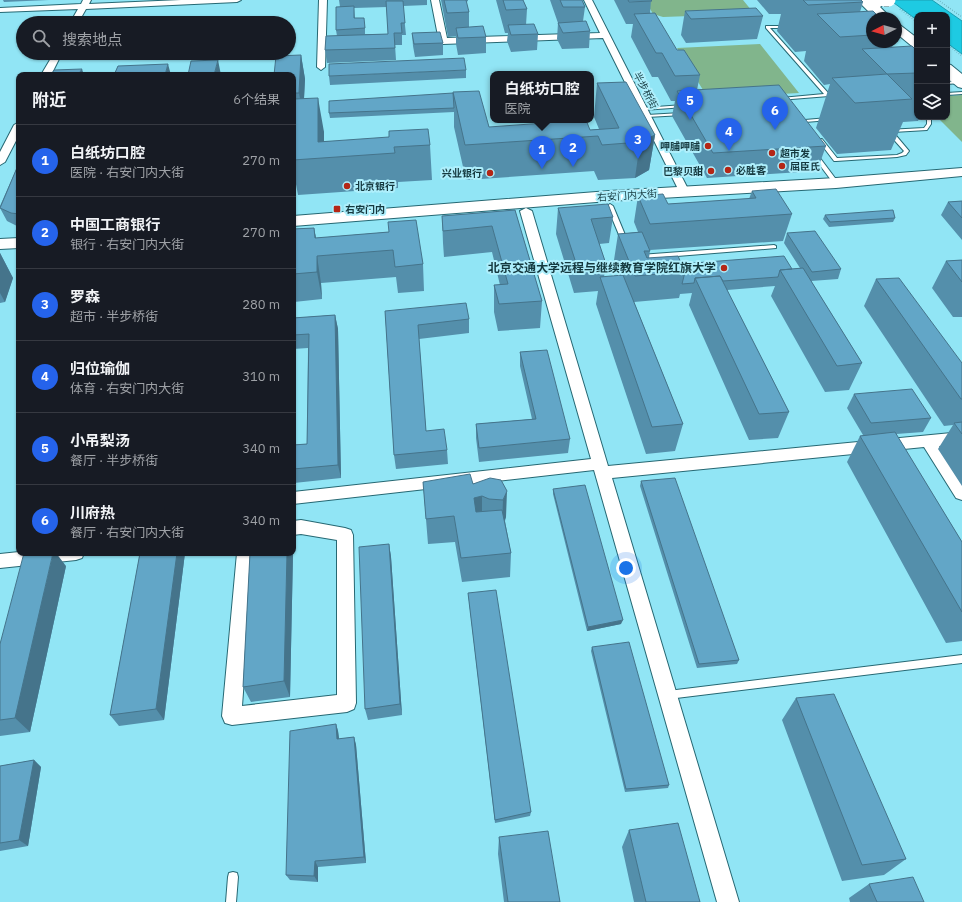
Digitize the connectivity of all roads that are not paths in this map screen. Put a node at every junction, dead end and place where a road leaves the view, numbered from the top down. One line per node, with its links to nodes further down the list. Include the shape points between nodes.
1 (237, 0): 7 (street)
2 (323, 0): 19 (street)
3 (435, 0): 15 (street, via 443,41)
4 (588, 0): 15 (street, 半步桥街)
5 (884, 0): 6 (highway); 10 (main road, via 875,5)
6 (864, 1): 9 (street)
7 (85, 3): 8 (street); 11 (street)
8 (0, 10)
9 (875, 12)
10 (878, 12)
11 (78, 16)
12 (790, 26): 25 (lane, via 768,28)
13 (902, 33): 16 (main road)
14 (902, 34): 17 (street)
15 (604, 35): 32 (street, 半步桥街)
16 (914, 42)
17 (914, 44)
18 (54, 60): 20 (street)
19 (321, 67)
20 (48, 72)
21 (950, 72): 22 (main road)
22 (957, 82)
23 (962, 93): 24 (lane)
24 (950, 94)
25 (827, 95): 26 (lane); 27 (lane); 29 (lane)
26 (835, 95)
27 (788, 98): 28 (lane); 30 (lane)
28 (775, 100)
29 (832, 101)
30 (792, 104)
31 (690, 105): 32 (lane)
32 (645, 112): 33 (lane); 46 (street, 半步桥街)
33 (684, 114)
34 (801, 115): 37 (lane)
35 (833, 119): 37 (lane)
36 (929, 120): 39 (lane, via 925,129 889,131 907,151 897,156 836,160)
37 (805, 121): 38 (lane)
38 (810, 126)
39 (818, 138)
40 (15, 139): 42 (street)
41 (810, 147): 44 (lane)
42 (0, 162)
43 (962, 172): 44 (main road, 右安门内大街)
44 (836, 183): 46 (main road, 右安门内大街)
45 (962, 184): 47 (main road, 右安门内大街, via 804,196 690,199)
46 (684, 191): 49 (main road, 右安门内大街)
47 (610, 206): 48 (main road, 右安门内大街); 55 (lane)
48 (526, 211): 50 (main road, 右安门内大街); 60 (street)
49 (296, 221)
50 (296, 229)
51 (16, 243): 52 (main road)
52 (0, 244)
53 (774, 247): 57 (lane)
54 (16, 250): 56 (main road)
55 (629, 251)
56 (0, 252)
57 (632, 257)
58 (962, 438): 59 (street)
59 (929, 443): 60 (street); 61 (street)
60 (601, 468): 62 (street); 68 (street)
61 (962, 494)
62 (296, 498)
63 (296, 528): 65 (street, via 345,535 347,703 232,716)
64 (48, 556): 66 (street)
65 (245, 556)
66 (0, 561)
67 (962, 659): 68 (lane)
68 (668, 696): 71 (street)
69 (233, 877): 70 (lane)
70 (231, 902)
71 (728, 902)

